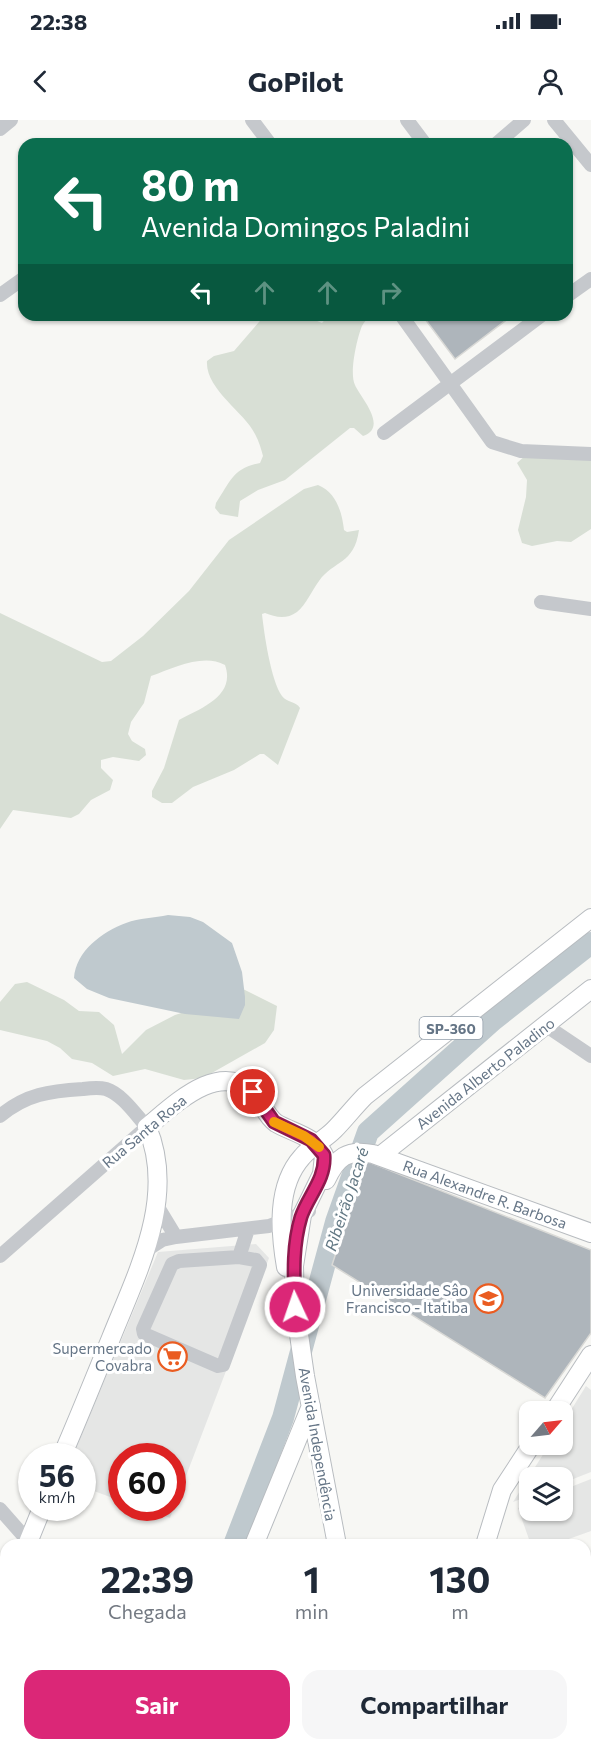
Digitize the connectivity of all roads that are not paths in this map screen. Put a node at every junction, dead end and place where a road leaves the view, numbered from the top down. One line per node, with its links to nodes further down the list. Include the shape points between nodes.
1 (11, 120): 6 (street)
2 (252, 120): 7 (street)
3 (407, 120): 8 (street)
4 (524, 120): 9 (street)
5 (554, 120): 10 (street)
6 (0, 129)
7 (266, 138)
8 (420, 138)
9 (503, 138)
10 (569, 138)
11 (573, 143): 12 (street)
12 (591, 165)
13 (591, 279): 15 (street)
14 (18, 282): 16 (street)
15 (573, 292)
16 (0, 295)
17 (405, 321): 19 (street)
18 (534, 321): 19 (street)
19 (451, 382): 20 (street); 21 (street, via 492,442 521,452)
20 (384, 433)
21 (591, 454)
22 (541, 602): 23 (street)
23 (591, 609)
24 (591, 918): 30 (main road, SP-360, via 365,1096)
25 (591, 989): 26 (main road, Avenida Alberto Paladino)
26 (545, 1025): 27 (street); 31 (main road, Avenida Alberto Paladino)
27 (591, 1056)
28 (0, 1116): 29 (street, via 15,1103 34,1095 106,1089)
29 (147, 1127): 30 (main road, Rua Santa Rosa, via 190,1092 223,1081 253,1092 274,1122); 32 (main road, via 158,1164); 39 (street, Rua Santa Rosa)
30 (316, 1144): 33 (main road, Avenida Independência, via 324,1155 322,1174); 34 (main road, Avenida Independência, via 295,1167)
31 (376, 1155): 33 (main road, Avenida Independência, via 348,1154 334,1163); 36 (main road, Rua Alexandre R. Barbosa)
32 (156, 1204): 37 (street); 38 (main road)
33 (308, 1212): 34 (street); 41 (main road, Avenida Independência, via 294,1266)
34 (281, 1222): 35 (street); 41 (main road, Avenida Independência)
35 (248, 1229): 37 (street); 40 (street)
36 (591, 1233)
37 (176, 1237): 38 (street)
38 (148, 1249): 45 (main road)
39 (0, 1256)
40 (238, 1257): 40 (street, via 172,1264 144,1334 223,1365 260,1265 256,1260)
41 (295, 1307): 44 (main road, Avenida Independência)
42 (591, 1355): 43 (main road)
43 (561, 1401)
44 (311, 1406): 51 (main road); 52 (main road, Avenida Independência)
45 (67, 1443)
46 (525, 1455): 53 (main road, via 502,1490)
47 (0, 1509): 49 (street)
48 (36, 1521): 50 (main road)
49 (24, 1539)
50 (29, 1539)
51 (256, 1539)
52 (336, 1539)
53 (487, 1539)

